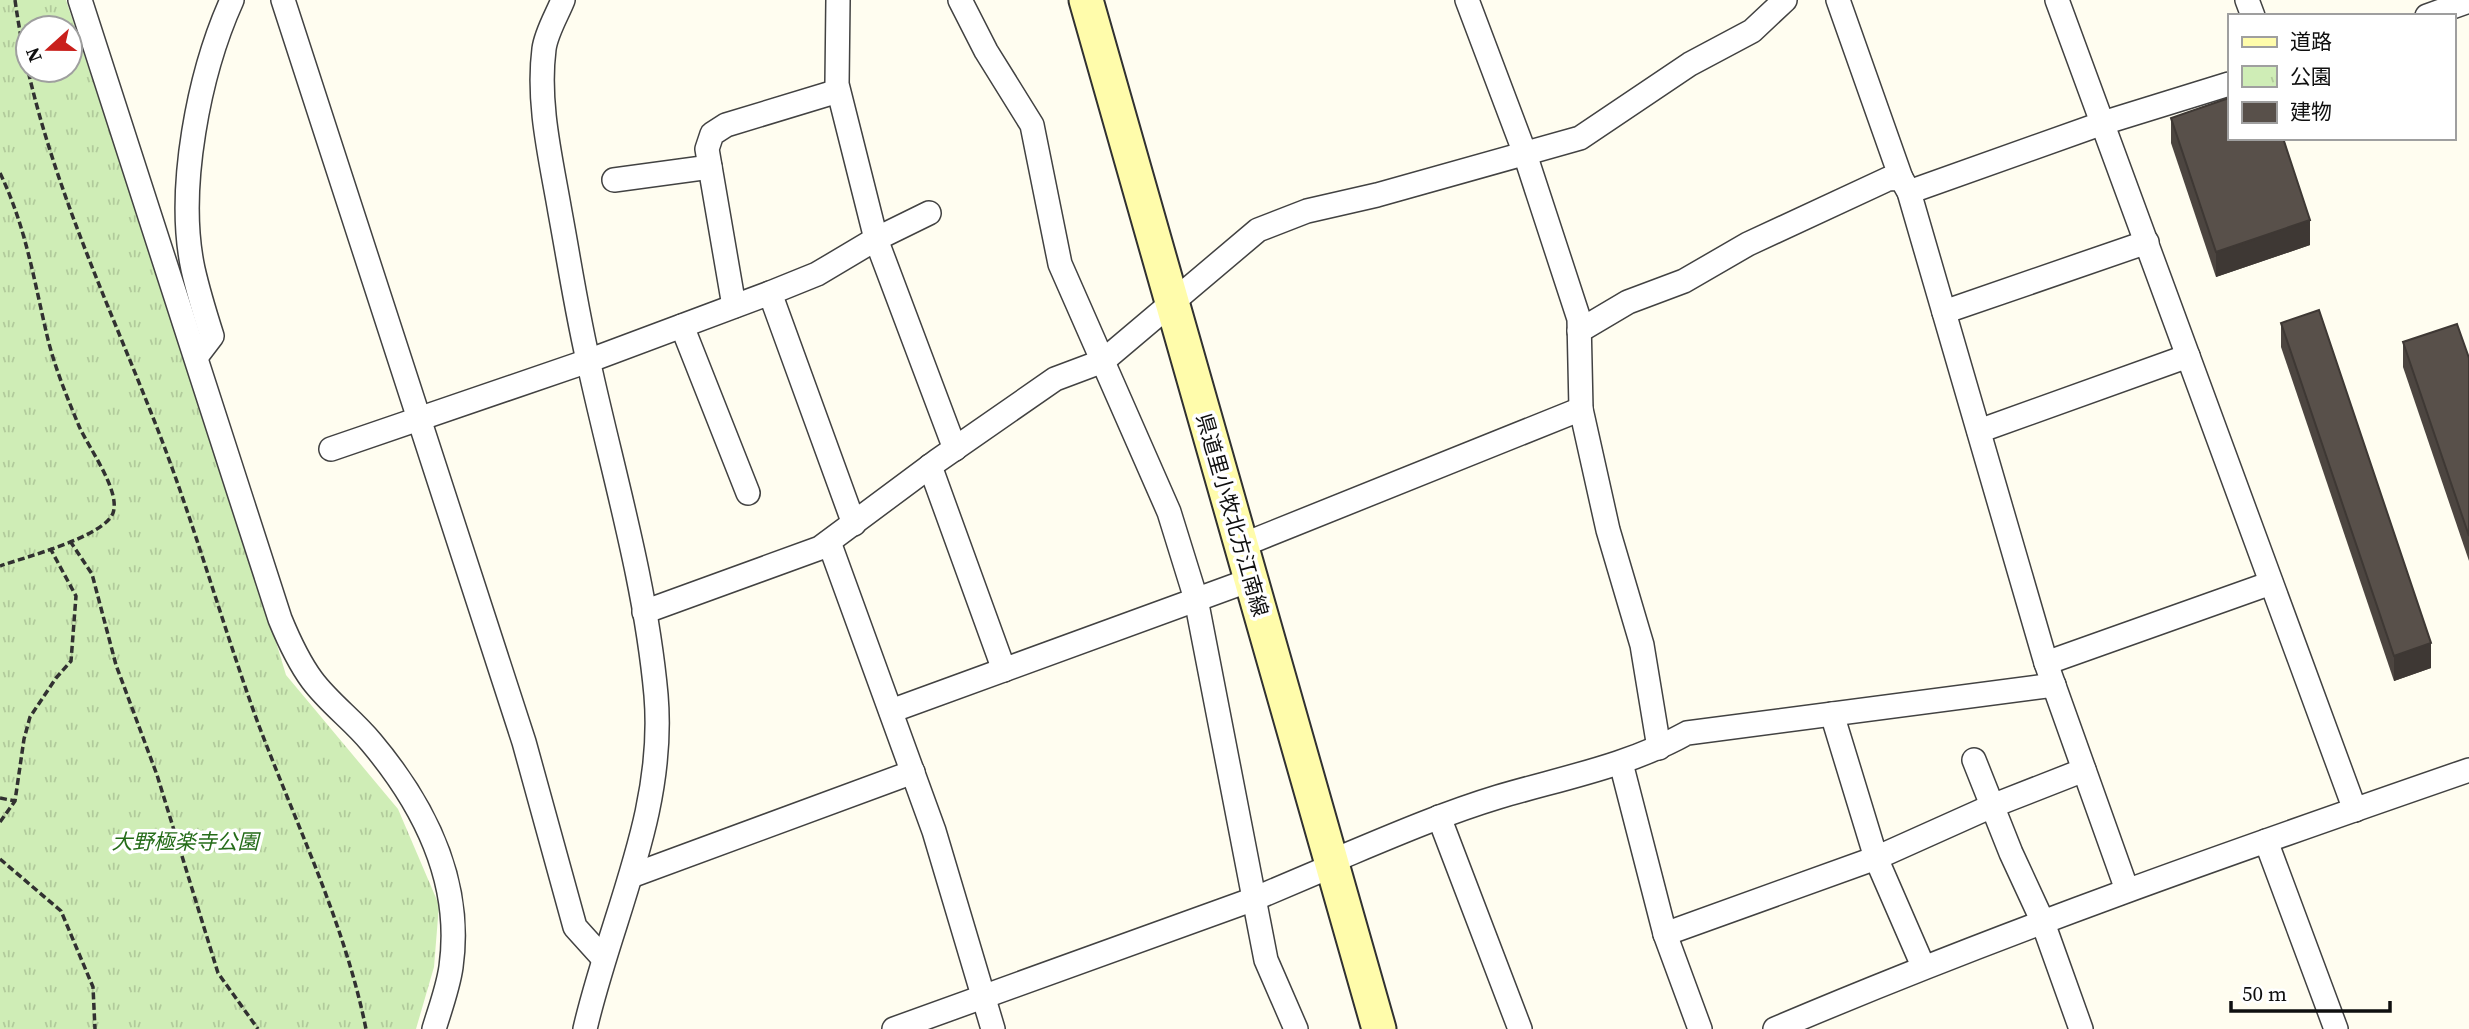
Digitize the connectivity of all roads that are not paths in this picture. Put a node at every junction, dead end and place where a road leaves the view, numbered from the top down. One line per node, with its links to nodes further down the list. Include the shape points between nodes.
1 (80, 0): 31 (street)
2 (232, 0): 31 (street, via 208,68 194,131 188,191 192,267 212,336)
3 (284, 0): 35 (street)
4 (564, 0): 32 (street, via 544,47 543,113)
5 (838, 0): 15 (street)
6 (960, 0): 33 (street, via 1032,125 1060,264)
7 (1086, 0): 25 (main road, 県道里小牧北方江南線)
8 (1467, 0): 17 (street)
9 (1785, 0): 17 (street, via 1752,31 1690,64 1580,138)
10 (1838, 0): 20 (street)
11 (2057, 0): 16 (street)
12 (2469, 1): 13 (street)
13 (2433, 14)
14 (2228, 84): 16 (street)
15 (838, 91): 18 (street, via 726,125 712,134 707,149); 22 (street)
16 (2103, 123): 20 (street); 23 (street)
17 (1524, 151): 25 (street, via 1307,211 1258,230); 29 (street, via 1579,319)
18 (710, 167): 19 (street); 26 (street)
19 (614, 180)
20 (1905, 185): 27 (street); 29 (street, via 1888,179 1684,281 1628,302)
21 (929, 213): 22 (street)
22 (876, 239): 24 (street, via 817,274); 38 (street)
23 (2147, 242): 27 (street); 30 (street)
24 (770, 293): 26 (street); 41 (street)
25 (1174, 303): 33 (street); 43 (main road, 県道里小牧北方江南線)
26 (734, 306): 28 (street)
27 (1944, 312): 36 (street)
28 (682, 326): 32 (street); 40 (street)
29 (1579, 331): 34 (street)
30 (2188, 356): 36 (street); 45 (street)
31 (196, 357): 73 (street, via 293,652 313,681 371,741 414,799 432,836 452,897 454,928 451,968)
32 (588, 361): 35 (street); 47 (street)
33 (1103, 361): 38 (street, via 1055,379); 46 (street, via 1169,512)
34 (1581, 409): 43 (street); 53 (street, via 1608,530 1642,645)
35 (420, 417): 37 (street); 70 (street, via 524,742 575,927)
36 (1979, 431): 48 (street)
37 (331, 449)
38 (955, 449): 39 (street)
39 (930, 466): 41 (street); 49 (street)
40 (748, 493)
41 (854, 524): 42 (street)
42 (829, 542): 47 (street); 51 (street)
43 (1240, 546): 44 (main road, 県道里小牧北方江南線)
44 (1250, 580): 46 (street); 64 (main road, 県道里小牧北方江南線)
45 (2271, 583): 48 (street); 60 (street)
46 (1196, 599): 49 (street); 67 (street)
47 (644, 612): 65 (street, via 656,695 655,782)
48 (2046, 663): 50 (street)
49 (1003, 670): 51 (street)
50 (2054, 685): 52 (street); 56 (street)
51 (891, 711): 58 (street)
52 (1832, 714): 53 (street, via 1687,733); 63 (street)
53 (1659, 748): 55 (street)
54 (1974, 760): 59 (street)
55 (1621, 763): 61 (street); 69 (street)
56 (2084, 770): 59 (street); 66 (street)
57 (2469, 770): 60 (street)
58 (913, 772): 65 (street); 72 (street)
59 (1992, 806): 63 (street); 68 (street)
60 (2355, 810): 62 (street)
61 (1440, 817): 64 (street); 79 (street)
62 (2266, 841): 66 (street); 83 (street)
63 (1875, 858): 69 (street); 71 (street)
64 (1333, 863): 67 (street); 78 (main road, 県道里小牧北方江南線)
65 (631, 876): 70 (street)
66 (2127, 890): 68 (street)
67 (1254, 898): 72 (street); 77 (street, via 1266,960)
68 (2042, 920): 71 (street); 82 (street)
69 (1665, 934): 80 (street)
70 (603, 958): 74 (street)
71 (1923, 966): 81 (street)
72 (982, 999): 75 (street); 76 (street)
73 (434, 1029)
74 (585, 1029)
75 (894, 1029)
76 (993, 1029)
77 (1296, 1029)
78 (1379, 1029)
79 (1520, 1029)
80 (1700, 1029)
81 (1775, 1029)
82 (2081, 1029)
83 (2336, 1029)

